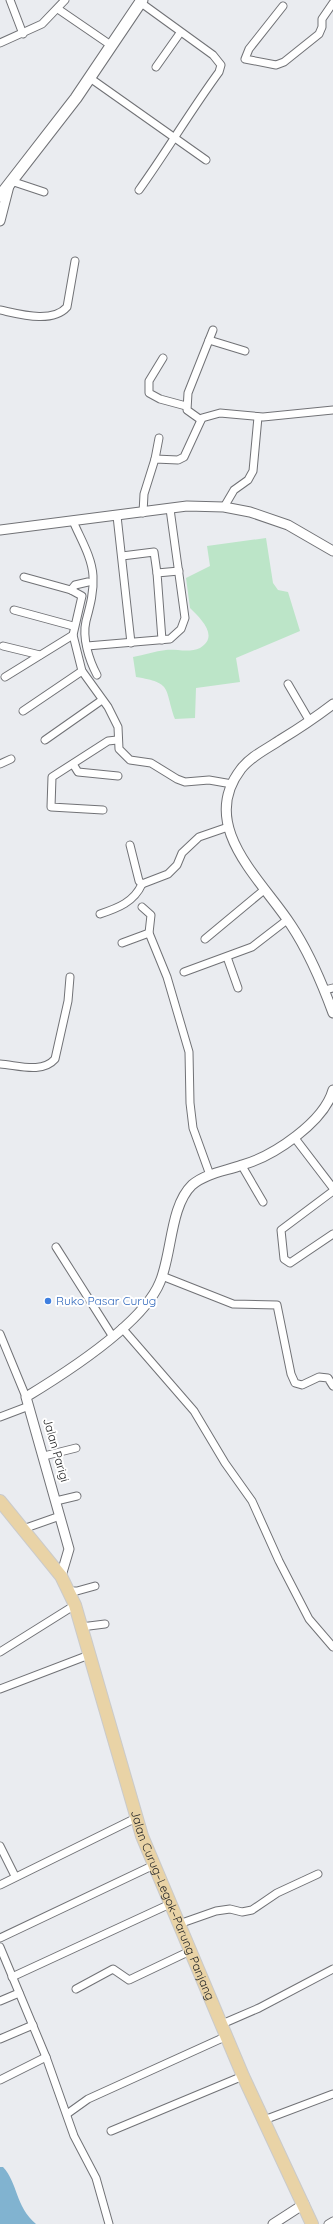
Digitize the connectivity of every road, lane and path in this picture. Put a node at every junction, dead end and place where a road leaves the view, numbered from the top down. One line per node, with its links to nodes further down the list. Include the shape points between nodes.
1 (10, 0): 8 (street)
2 (65, 0): 6 (street)
3 (141, 2): 7 (street); 10 (main road)
4 (333, 3): 5 (street, via 322,18 319,34 284,62 276,65 246,58 249,49)
5 (283, 6)
6 (58, 9): 8 (street, via 42,24); 10 (street)
7 (180, 33): 11 (street); 13 (street, via 213,55 220,61 221,66)
8 (23, 34): 9 (street)
9 (0, 43)
10 (112, 46): 12 (main road)
11 (156, 67)
12 (90, 78): 13 (street); 15 (main road)
13 (174, 137): 14 (street); 16 (street)
14 (206, 160)
15 (10, 183): 17 (street); 18 (main road); 19 (street)
16 (139, 190)
17 (44, 192)
18 (0, 196)
19 (0, 221)
20 (75, 261): 21 (street, via 67,307 58,315 27,316)
21 (0, 310)
22 (213, 330): 23 (street)
23 (210, 340): 24 (street); 26 (street, via 188,393)
24 (245, 350)
25 (163, 358): 26 (street, via 149,381 149,393 160,399)
26 (186, 406): 29 (street, via 187,410)
27 (333, 410): 28 (street)
28 (258, 417): 29 (street, via 220,413); 32 (street, via 253,471 248,480 234,490)
29 (200, 420): 31 (street, via 184,457 178,460)
30 (159, 438): 31 (street)
31 (155, 459): 34 (street, via 144,494)
32 (224, 507): 33 (street, via 204,505); 38 (street, via 250,512 288,526)
33 (170, 509): 34 (street); 40 (street)
34 (143, 513): 35 (street)
35 (117, 516): 36 (street); 39 (street)
36 (73, 521): 37 (street); 51 (street, via 91,562 93,573 93,594 85,623)
37 (0, 530)
38 (333, 551)
39 (122, 556): 41 (street, via 154,552); 49 (street)
40 (179, 571): 41 (street); 48 (street, via 185,618 176,635)
41 (157, 573): 48 (street)
42 (24, 577): 44 (street)
43 (88, 582): 44 (street, via 75,585)
44 (71, 590): 46 (street, via 82,596)
45 (14, 610): 46 (street)
46 (73, 626): 47 (street)
47 (73, 635): 52 (street); 53 (street)
48 (162, 640): 49 (street)
49 (131, 643): 51 (street)
50 (3, 646): 52 (street)
51 (87, 646): 54 (street, via 90,661)
52 (40, 655): 55 (street)
53 (82, 670): 57 (street); 59 (street)
54 (97, 675)
55 (5, 677)
56 (288, 684): 60 (street)
57 (102, 700): 61 (street); 62 (street, via 118,727)
58 (333, 704): 60 (street)
59 (23, 711)
60 (309, 720): 67 (street, via 252,759 241,769)
61 (45, 740)
62 (118, 740): 65 (street, via 108,741); 67 (street, via 119,749 130,760 151,763 177,779 186,782 209,780)
63 (11, 759): 64 (street)
64 (0, 764)
65 (73, 764): 66 (street, via 78,772); 68 (street, via 52,777 51,807)
66 (118, 776)
67 (232, 784): 69 (street, via 225,801)
68 (103, 810)
69 (228, 827): 71 (street, via 199,837 182,853 177,865 168,874); 72 (street, via 235,845)
70 (130, 845): 71 (street)
71 (142, 884): 74 (street, via 136,896 125,904)
72 (264, 890): 75 (street); 77 (street)
73 (142, 907): 76 (street, via 151,915)
74 (100, 914)
75 (287, 920): 79 (street, via 252,947); 83 (street)
76 (148, 933): 78 (street); 90 (street, via 167,978 189,1052 193,1128)
77 (205, 939)
78 (122, 943)
79 (227, 957): 80 (street); 82 (street)
80 (184, 972)
81 (70, 976): 85 (street, via 68,1001 55,1059 48,1064 25,1068)
82 (238, 988)
83 (329, 989): 84 (street)
84 (333, 1013)
85 (0, 1064)
86 (333, 1090): 87 (street)
87 (330, 1104): 88 (street)
88 (294, 1137): 89 (street); 91 (street)
89 (242, 1166): 90 (street); 92 (street)
90 (210, 1175): 95 (street, via 191,1187 181,1202)
91 (333, 1189): 93 (street, via 281,1230 284,1259 290,1263)
92 (263, 1202)
93 (333, 1234)
94 (56, 1247): 98 (street)
95 (162, 1276): 96 (street, via 150,1298); 99 (street, via 233,1304 277,1305 295,1383 302,1385 321,1376 328,1378)
96 (122, 1328): 98 (street); 116 (street, via 194,1411 225,1463 252,1501 309,1619)
97 (0, 1334): 100 (street, Jalan Parigi)
98 (113, 1337): 100 (street, via 75,1366)
99 (333, 1386)
100 (26, 1397): 101 (street, Jalan Parigi)
101 (29, 1406): 102 (street); 104 (street, Jalan Parigi)
102 (0, 1417)
103 (76, 1448): 104 (street)
104 (44, 1456): 107 (street, Jalan Parigi)
105 (77, 1496): 107 (street)
106 (0, 1501): 109 (main road, Jalan Curug–Legok–Parung Panjang)
107 (56, 1501): 108 (street, Jalan Parigi)
108 (60, 1516): 109 (street); 110 (street, Jalan Parigi, via 69,1548)
109 (22, 1529): 110 (main road, Jalan Curug–Legok–Parung Panjang)
110 (61, 1576): 112 (main road, Jalan Curug–Legok–Parung Panjang)
111 (95, 1586): 112 (street)
112 (68, 1591): 113 (main road, Jalan Curug–Legok–Parung Panjang)
113 (75, 1605): 115 (main road, Jalan Curug–Legok–Parung Panjang); 117 (street)
114 (105, 1624): 115 (street)
115 (81, 1627): 118 (main road, Jalan Curug–Legok–Parung Panjang)
116 (333, 1647)
117 (0, 1652)
118 (89, 1655): 119 (street); 120 (main road, Jalan Curug–Legok–Parung Panjang)
119 (0, 1689)
120 (136, 1818): 122 (main road, Jalan Curug–Legok–Parung Panjang); 124 (street)
121 (0, 1846): 124 (street)
122 (154, 1865): 126 (main road, Jalan Curug–Legok–Parung Panjang); 128 (street)
123 (318, 1874): 127 (street, via 277,1893 252,1910 216,1911)
124 (15, 1876): 125 (street)
125 (0, 1885)
126 (170, 1904): 127 (main road, Jalan Curug–Legok–Parung Panjang); 132 (street)
127 (179, 1924): 130 (main road, Jalan Curug–Legok–Parung Panjang)
128 (0, 1938)
129 (0, 1948): 132 (street)
130 (190, 1952): 133 (street, via 129,1980 113,1969); 136 (main road, Jalan Curug–Legok–Parung Panjang)
131 (333, 1969): 136 (street, via 259,2008)
132 (12, 1978): 134 (street)
133 (76, 1989)
134 (18, 1993): 135 (street); 137 (street)
135 (0, 2001)
136 (222, 2024): 138 (main road, Jalan Curug–Legok–Parung Panjang)
137 (33, 2025): 139 (street); 140 (street)
138 (227, 2036): 141 (main road, Jalan Curug–Legok–Parung Panjang); 144 (street, via 88,2099)
139 (0, 2039)
140 (46, 2057): 142 (street); 144 (street)
141 (243, 2076): 145 (main road, Jalan Curug–Legok–Parung Panjang); 146 (street)
142 (0, 2080)
143 (333, 2094): 145 (street)
144 (67, 2114): 149 (street, via 74,2136 96,2178)
145 (264, 2120): 147 (main road, Jalan Curug–Legok–Parung Panjang)
146 (111, 2130)
147 (304, 2204): 150 (street); 151 (main road, Jalan Curug–Legok–Parung Panjang)
148 (333, 2221): 152 (street)
149 (109, 2224)
150 (273, 2224)
151 (312, 2224)
152 (328, 2224)

